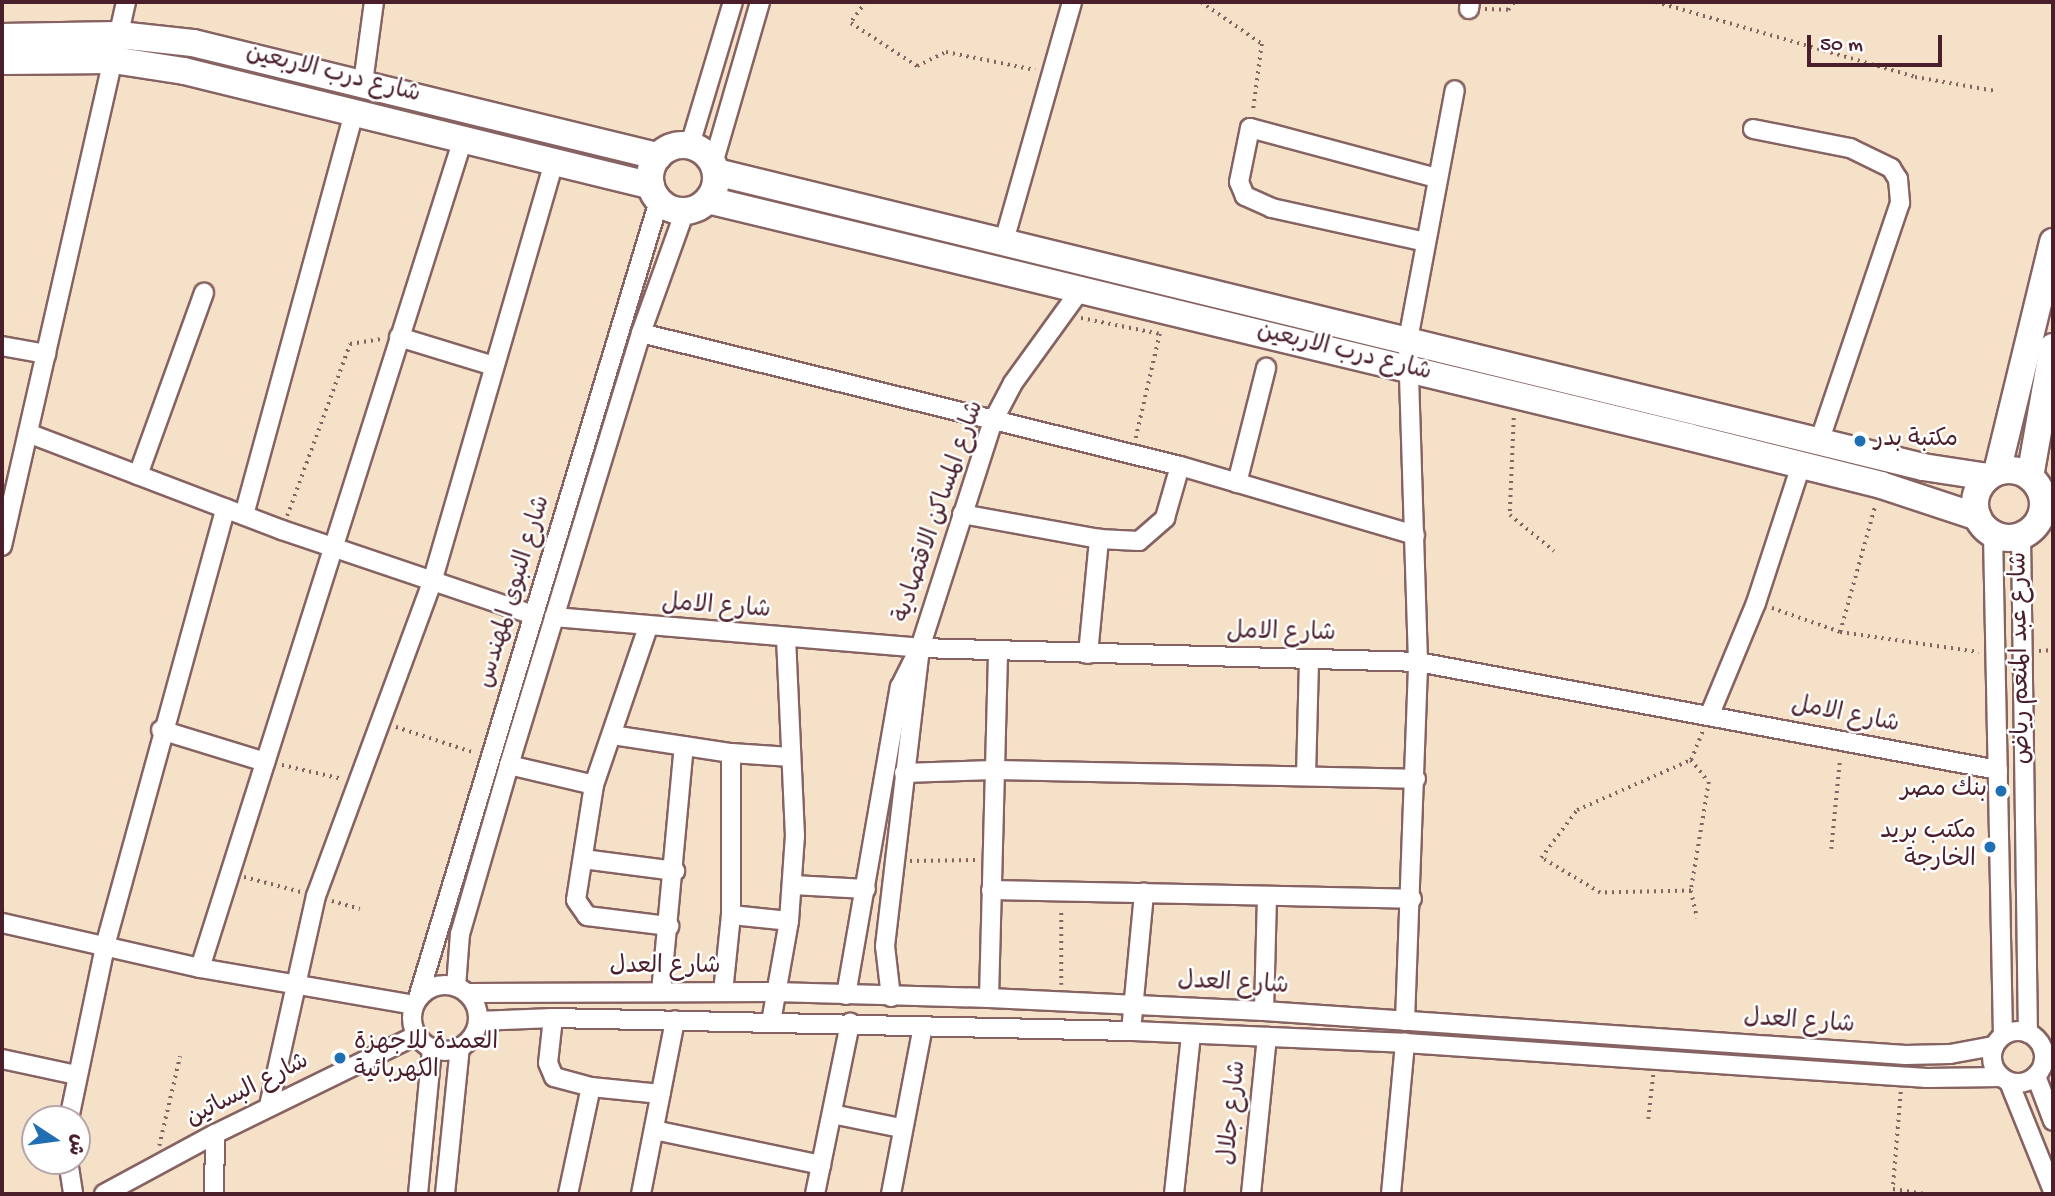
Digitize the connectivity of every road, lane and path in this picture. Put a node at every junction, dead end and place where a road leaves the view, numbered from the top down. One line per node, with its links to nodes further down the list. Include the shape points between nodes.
1 (126, 2): 11 (street)
2 (374, 2): 16 (street)
3 (733, 2): 23 (street)
4 (760, 2): 26 (street)
5 (866, 2): 15 (path, via 851,23 917,66 946,52)
6 (1072, 2): 15 (street)
7 (1201, 2): 20 (path, via 1262,44)
8 (1514, 2): 10 (path, via 1508,10)
9 (1656, 2): 18 (path, via 1915,77)
10 (1470, 5)
11 (119, 34): 12 (highway, شارع درب الاربعين); 13 (street); 16 (highway, شارع درب الاربعين, via 193,43)
12 (2, 37)
13 (113, 60): 14 (highway, شارع درب الاربعين); 19 (highway, شارع درب الاربعين, via 184,71); 41 (street)
14 (2, 61)
15 (1052, 74): 30 (street)
16 (363, 83): 24 (highway, شارع درب الاربعين)
17 (1455, 90): 27 (street)
18 (1996, 92)
19 (354, 113): 22 (highway, شارع درب الاربعين); 61 (street)
20 (1250, 128): 27 (street); 31 (street, via 1239,189 1253,202)
21 (1753, 129): 50 (street, via 1850,148 1891,168 1898,179 1900,203)
22 (463, 139): 25 (highway, شارع درب الاربعين); 37 (street)
23 (690, 145): 24 (highway, via 672,146); 26 (highway)
24 (658, 156): 28 (highway)
25 (554, 162): 28 (highway, شارع درب الاربعين); 42 (street)
26 (714, 168): 29 (highway); 30 (highway, شارع درب الاربعين)
27 (1437, 178): 31 (street)
28 (655, 193): 29 (highway); 72 (street, شارع النبوى المهندس)
29 (696, 205): 33 (highway, شارع درب الاربعين); 36 (street, شارع النبوى المهندس)
30 (1004, 241): 38 (highway, شارع درب الاربعين)
31 (1426, 242): 38 (street)
32 (2053, 242): 54 (highway)
33 (1081, 289): 35 (street, شارع المساكن الاقتصادية); 43 (highway, شارع درب الاربعين)
34 (204, 293): 55 (street)
35 (1062, 314): 46 (street, شارع المساكن الاقتصادية, via 1013,383); 51 (path, via 1160,334)
36 (640, 333): 46 (street); 73 (street, شارع النبوى المهندس)
37 (398, 337): 42 (street); 63 (path, via 350,344); 68 (street)
38 (1408, 340): 43 (street); 47 (highway, شارع درب الاربعين)
39 (2, 346): 41 (street)
40 (2053, 346): 57 (highway)
41 (46, 354): 48 (street)
42 (494, 366): 70 (street)
43 (1407, 368): 45 (highway, شارع درب الاربعين); 65 (street)
44 (1266, 369): 56 (street)
45 (1516, 395): 47 (highway, شارع درب الاربعين); 69 (path, via 1510,515)
46 (993, 421): 51 (street); 60 (street, شارع المساكن الاقتصادية)
47 (1692, 425): 49 (highway, شارع درب الاربعين)
48 (28, 433): 55 (street); 67 (street)
49 (1731, 434): 50 (highway, شارع درب الاربعين); 52 (highway, شارع درب الاربعين)
50 (1819, 442): 54 (highway, شارع درب الاربعين, via 1944,472)
51 (1132, 454): 53 (street)
52 (1801, 465): 58 (highway, شارع درب الاربعين); 71 (street)
53 (1180, 466): 56 (street); 66 (street, via 1165,518 1154,533 1139,541)
54 (1993, 474): 57 (highway, via 2020,471); 62 (highway, via 1979,488)
55 (138, 475): 59 (street)
56 (1237, 483): 65 (street)
57 (2040, 484): 64 (highway, via 2043,509)
58 (1881, 485): 62 (highway, شارع درب الاربعين); 75 (path)
59 (226, 509): 61 (street); 85 (street)
60 (962, 514): 66 (street); 77 (street, شارع المساكن الاقتصادية)
61 (244, 515): 63 (street)
62 (1985, 525): 64 (highway); 80 (street, شارع عبد المنعم رياض)
63 (282, 530): 68 (street)
64 (2035, 534): 89 (street, شارع عبد المنعم رياض)
65 (1415, 535): 82 (street)
66 (1098, 539): 79 (street)
67 (2, 545)
68 (332, 548): 70 (street); 95 (street)
69 (1554, 551)
70 (432, 582): 72 (street); 84 (street)
71 (1756, 603): 75 (path); 83 (street)
72 (533, 615): 92 (street, شارع النبوى المهندس)
73 (554, 617): 74 (street, شارع الامل); 96 (street, شارع النبوى المهندس)
74 (648, 627): 76 (street, شارع الامل); 86 (street)
75 (1840, 632): 80 (path)
76 (786, 638): 77 (street, شارع الامل); 91 (street)
77 (920, 648): 78 (street, شارع الامل); 98 (street, شارع المساكن الاقتصادية); 112 (street, شارع المساكن الاقتصادية, via 901,687)
78 (998, 651): 79 (street, شارع الامل); 97 (street)
79 (1087, 654): 81 (street, شارع الامل)
80 (1995, 654): 94 (street, شارع عبد المنعم رياض)
81 (1309, 659): 82 (street, شارع الامل); 99 (street)
82 (1418, 663): 83 (street, شارع الامل); 100 (street)
83 (1710, 714): 87 (street, شارع الامل); 93 (path)
84 (381, 722): 92 (path); 101 (street)
85 (161, 730): 95 (street); 126 (street)
86 (612, 734): 88 (street); 102 (street)
87 (1842, 742): 94 (street, شارع الامل); 105 (path)
88 (684, 746): 90 (street); 109 (street)
89 (2023, 751): 94 (street, شارع الامل); 103 (street, شارع عبد المنعم رياض)
90 (731, 752): 91 (street); 121 (street)
91 (791, 757): 111 (street)
92 (490, 758): 136 (street, شارع النبوى المهندس)
93 (1691, 760): 115 (path, via 1709,782); 115 (path, via 1577,810 1541,858 1600,893)
94 (1998, 761): 104 (street, شارع عبد المنعم رياض)
95 (265, 762): 101 (path); 110 (street)
96 (509, 765): 102 (street); 129 (street, شارع النبوى المهندس, via 460,934)
97 (993, 770): 98 (street); 99 (street); 107 (street)
98 (904, 774): 108 (street, شارع المساكن الاقتصادية)
99 (1306, 776): 100 (street)
100 (1416, 779): 119 (street)
101 (358, 783): 117 (street)
102 (594, 785): 106 (street)
103 (2024, 801): 104 (street); 151 (street, شارع عبد المنعم رياض)
104 (1999, 802): 152 (street, شارع عبد المنعم رياض)
105 (1831, 849)
106 (583, 859): 109 (street); 125 (street, via 576,900 582,912)
107 (992, 860): 108 (path); 113 (street)
108 (894, 862): 134 (street, شارع المساكن الاقتصادية, via 885,946)
109 (674, 871): 125 (street)
110 (232, 874): 117 (path); 127 (street)
111 (793, 885): 112 (street); 123 (street)
112 (866, 889): 133 (street, شارع المساكن الاقتصادية)
113 (991, 890): 114 (street); 135 (street)
114 (1061, 891): 116 (street); 137 (path)
115 (1691, 891): 122 (path)
116 (1144, 893): 118 (street); 138 (street)
117 (316, 896): 120 (path); 128 (street)
118 (1267, 896): 119 (street); 139 (street)
119 (1412, 899): 143 (street)
120 (360, 909)
121 (731, 915): 123 (street); 131 (street)
122 (1697, 918)
123 (789, 921): 132 (street)
124 (2, 923): 126 (street)
125 (669, 926): 130 (street)
126 (105, 946): 127 (street); 160 (street)
127 (200, 968): 128 (street)
128 (295, 987): 136 (street); 166 (street)
129 (462, 990): 130 (street, شارع العدل); 136 (street, via 435,986); 142 (street)
130 (662, 992): 131 (street, شارع العدل)
131 (723, 992): 132 (street, شارع العدل)
132 (775, 992): 133 (street, شارع العدل); 144 (street)
133 (846, 995): 134 (street, شارع العدل)
134 (891, 996): 135 (street, شارع العدل)
135 (989, 999): 137 (street, شارع العدل)
136 (416, 1002): 149 (street)
137 (1061, 1002): 138 (street, شارع العدل)
138 (1133, 1004): 139 (street, شارع العدل); 147 (street)
139 (1264, 1011): 143 (street, شارع العدل)
140 (553, 1017): 141 (street, شارع العدل); 142 (street, شارع العدل); 163 (street, via 548,1063 552,1074)
141 (675, 1020): 144 (street, شارع العدل); 164 (street)
142 (478, 1021): 154 (street)
143 (1405, 1021): 152 (street, شارع العدل, via 1905,1055 1950,1054)
144 (771, 1022): 145 (street, شارع العدل)
145 (850, 1023): 146 (street, شارع العدل); 167 (street)
146 (923, 1026): 147 (street, شارع العدل); 170 (street)
147 (1131, 1031): 148 (street, شارع العدل)
148 (1191, 1034): 150 (street, شارع العدل); 186 (street)
149 (416, 1035): 155 (street); 166 (street, شارع البساتين)
150 (1267, 1037): 153 (street, شارع العدل); 187 (street, شارع جلال)
151 (2041, 1039): 152 (street, شارع العدل); 159 (street, شارع عبد المنعم رياض)
152 (1998, 1040): 162 (street, شارع عبد المنعم رياض, via 1992,1063)
153 (1405, 1043): 158 (street, شارع العدل); 188 (street)
154 (460, 1047): 155 (street); 181 (street)
155 (432, 1048): 180 (street)
156 (180, 1056): 174 (path)
157 (2, 1059): 160 (street)
158 (1655, 1059): 161 (street, شارع العدل); 168 (path)
159 (2043, 1072): 162 (street, شارع العدل); 169 (street)
160 (76, 1075): 165 (street)
161 (1902, 1076): 162 (street, شارع العدل); 189 (path, via 1893,1189)
162 (2005, 1080): 176 (street)
163 (591, 1087): 164 (street); 182 (street)
164 (661, 1094): 171 (street)
165 (71, 1105)
166 (269, 1106): 172 (street, شارع البساتين)
167 (831, 1114): 170 (street); 173 (street)
168 (1648, 1119)
169 (2053, 1121)
170 (901, 1128): 185 (street)
171 (654, 1130): 173 (street); 183 (street)
172 (215, 1134): 174 (street, شارع البساتين); 179 (street)
173 (821, 1165): 184 (street)
174 (154, 1166): 178 (street, شارع البساتين)
175 (70, 1175): 177 (street)
176 (2053, 1191)
177 (73, 1194)
178 (104, 1194)
179 (214, 1194)
180 (418, 1194)
181 (445, 1194)
182 (568, 1194)
183 (641, 1194)
184 (815, 1194)
185 (891, 1194)
186 (1174, 1194)
187 (1251, 1194)
188 (1391, 1194)
189 (1925, 1194)

